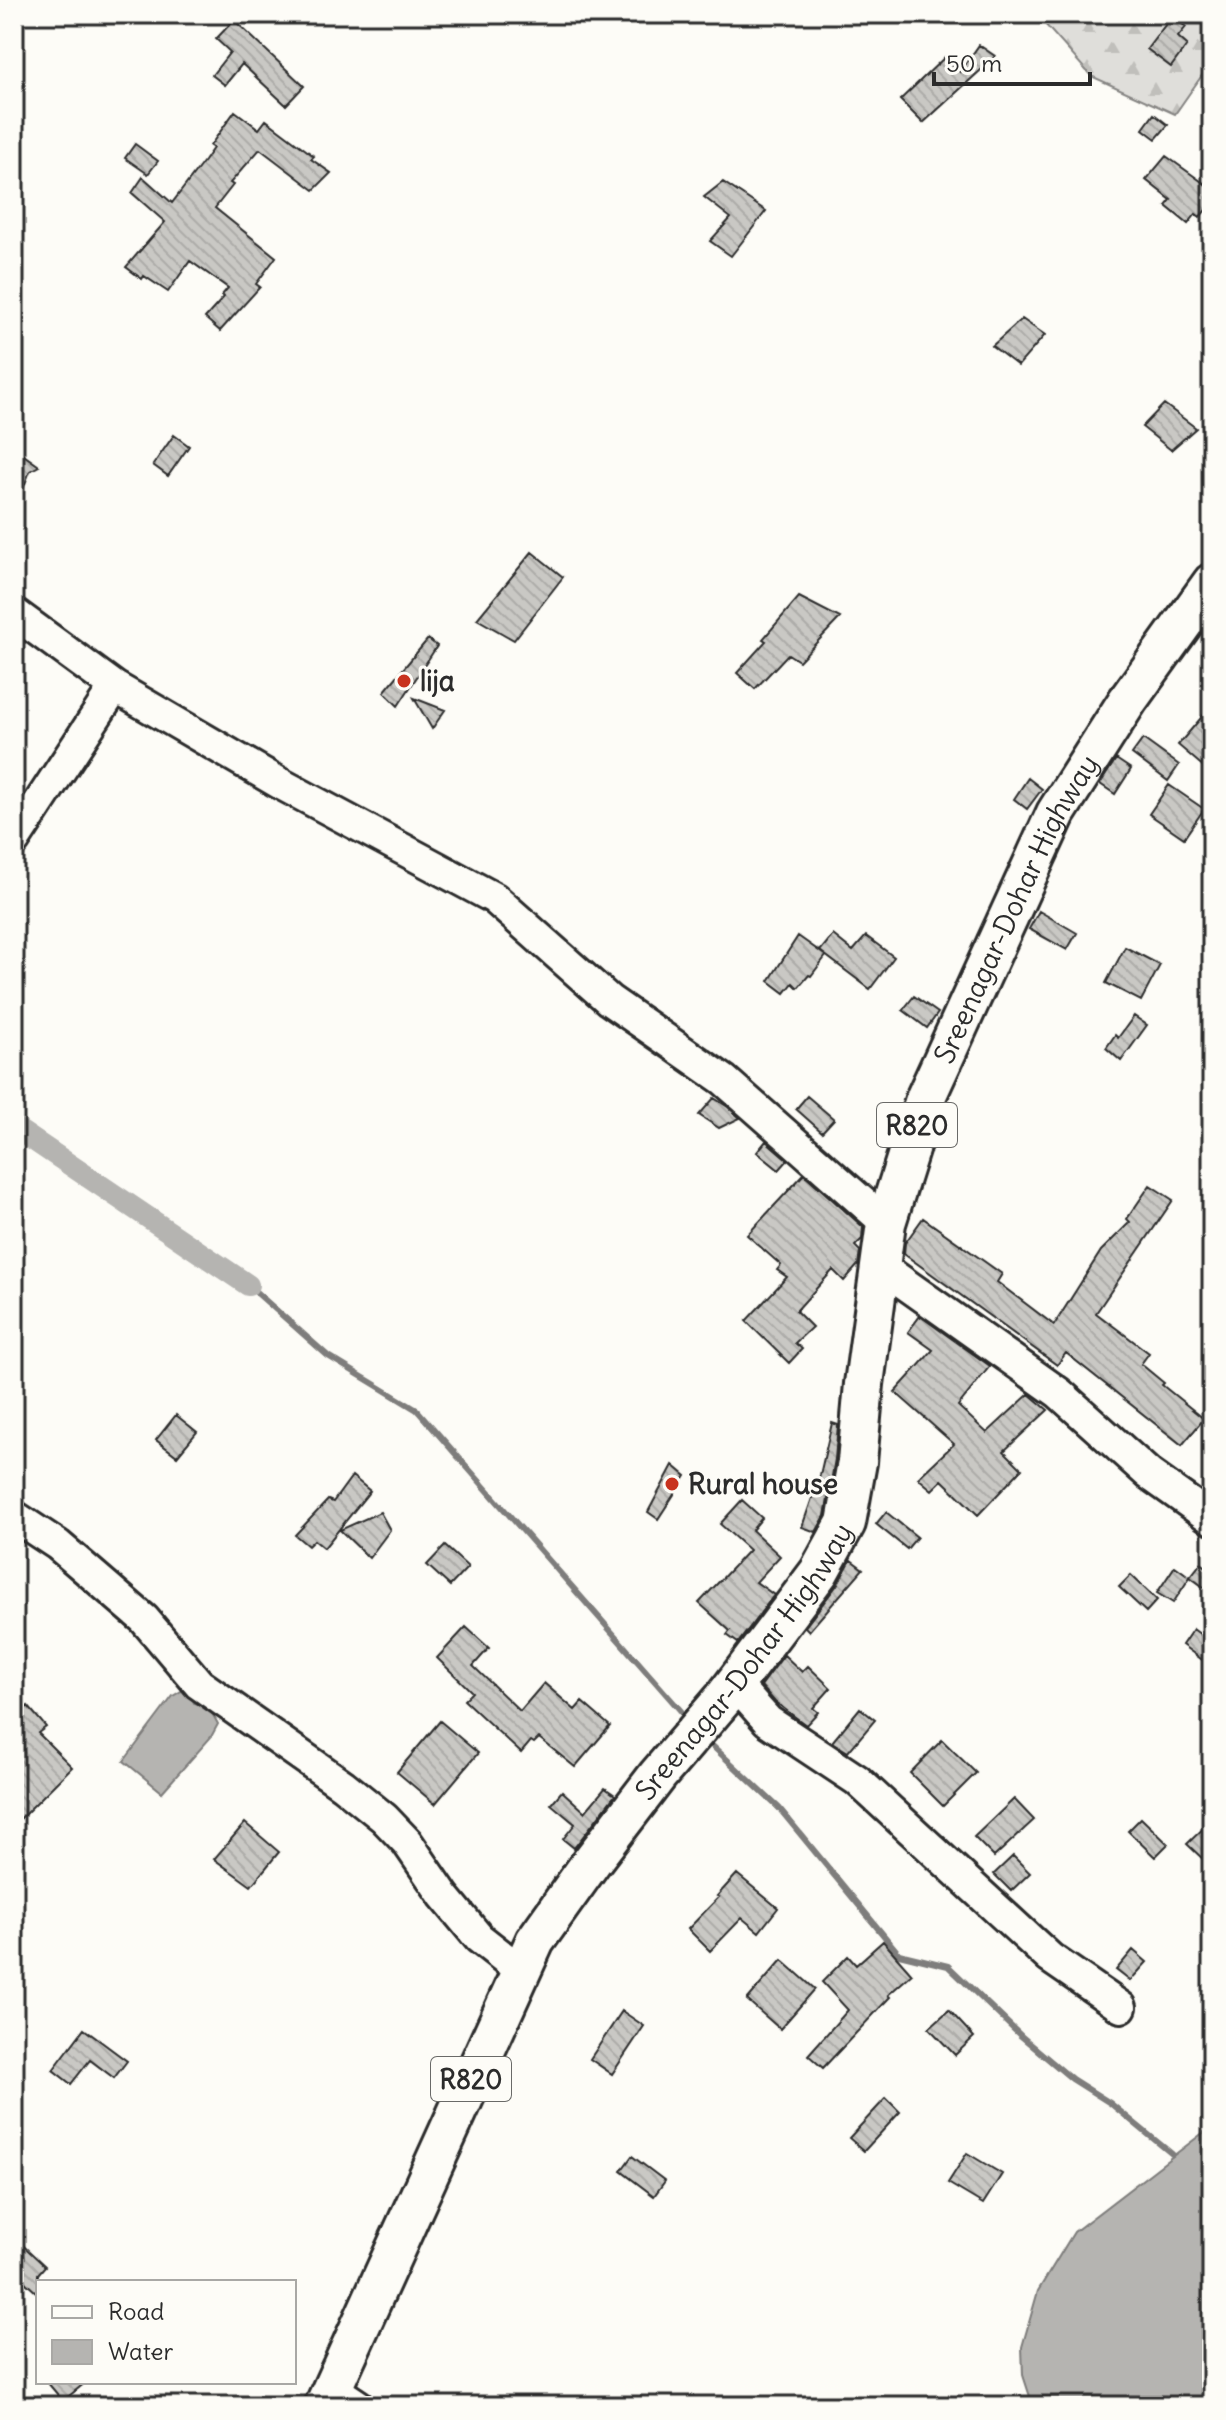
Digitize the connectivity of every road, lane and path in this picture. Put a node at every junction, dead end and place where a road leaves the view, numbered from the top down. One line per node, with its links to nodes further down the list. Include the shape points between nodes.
1 (1212, 583): 5 (main road, Sreenagar-Dohar Highway / R820, via 1056,813 925,1099)
2 (14, 613): 3 (street)
3 (115, 687): 4 (street); 5 (street, via 494,898 609,1000 724,1080)
4 (14, 841)
5 (886, 1223): 6 (main road, Sreenagar-Dohar Highway / R820)
6 (880, 1266): 8 (street, via 1059,1393 1149,1474); 9 (main road, Sreenagar-Dohar Highway / R820, via 846,1523 819,1572)
7 (14, 1516): 10 (street, via 58,1545 144,1619 199,1684 384,1818 479,1938)
8 (1212, 1519)
9 (730, 1691): 10 (main road, Sreenagar-Dohar Highway / R820, via 592,1861 535,1941); 11 (street, via 857,1780 1050,1958)
10 (521, 1971): 12 (main road, Sreenagar-Dohar Highway / R820)
11 (1121, 2007)
12 (339, 2400)

